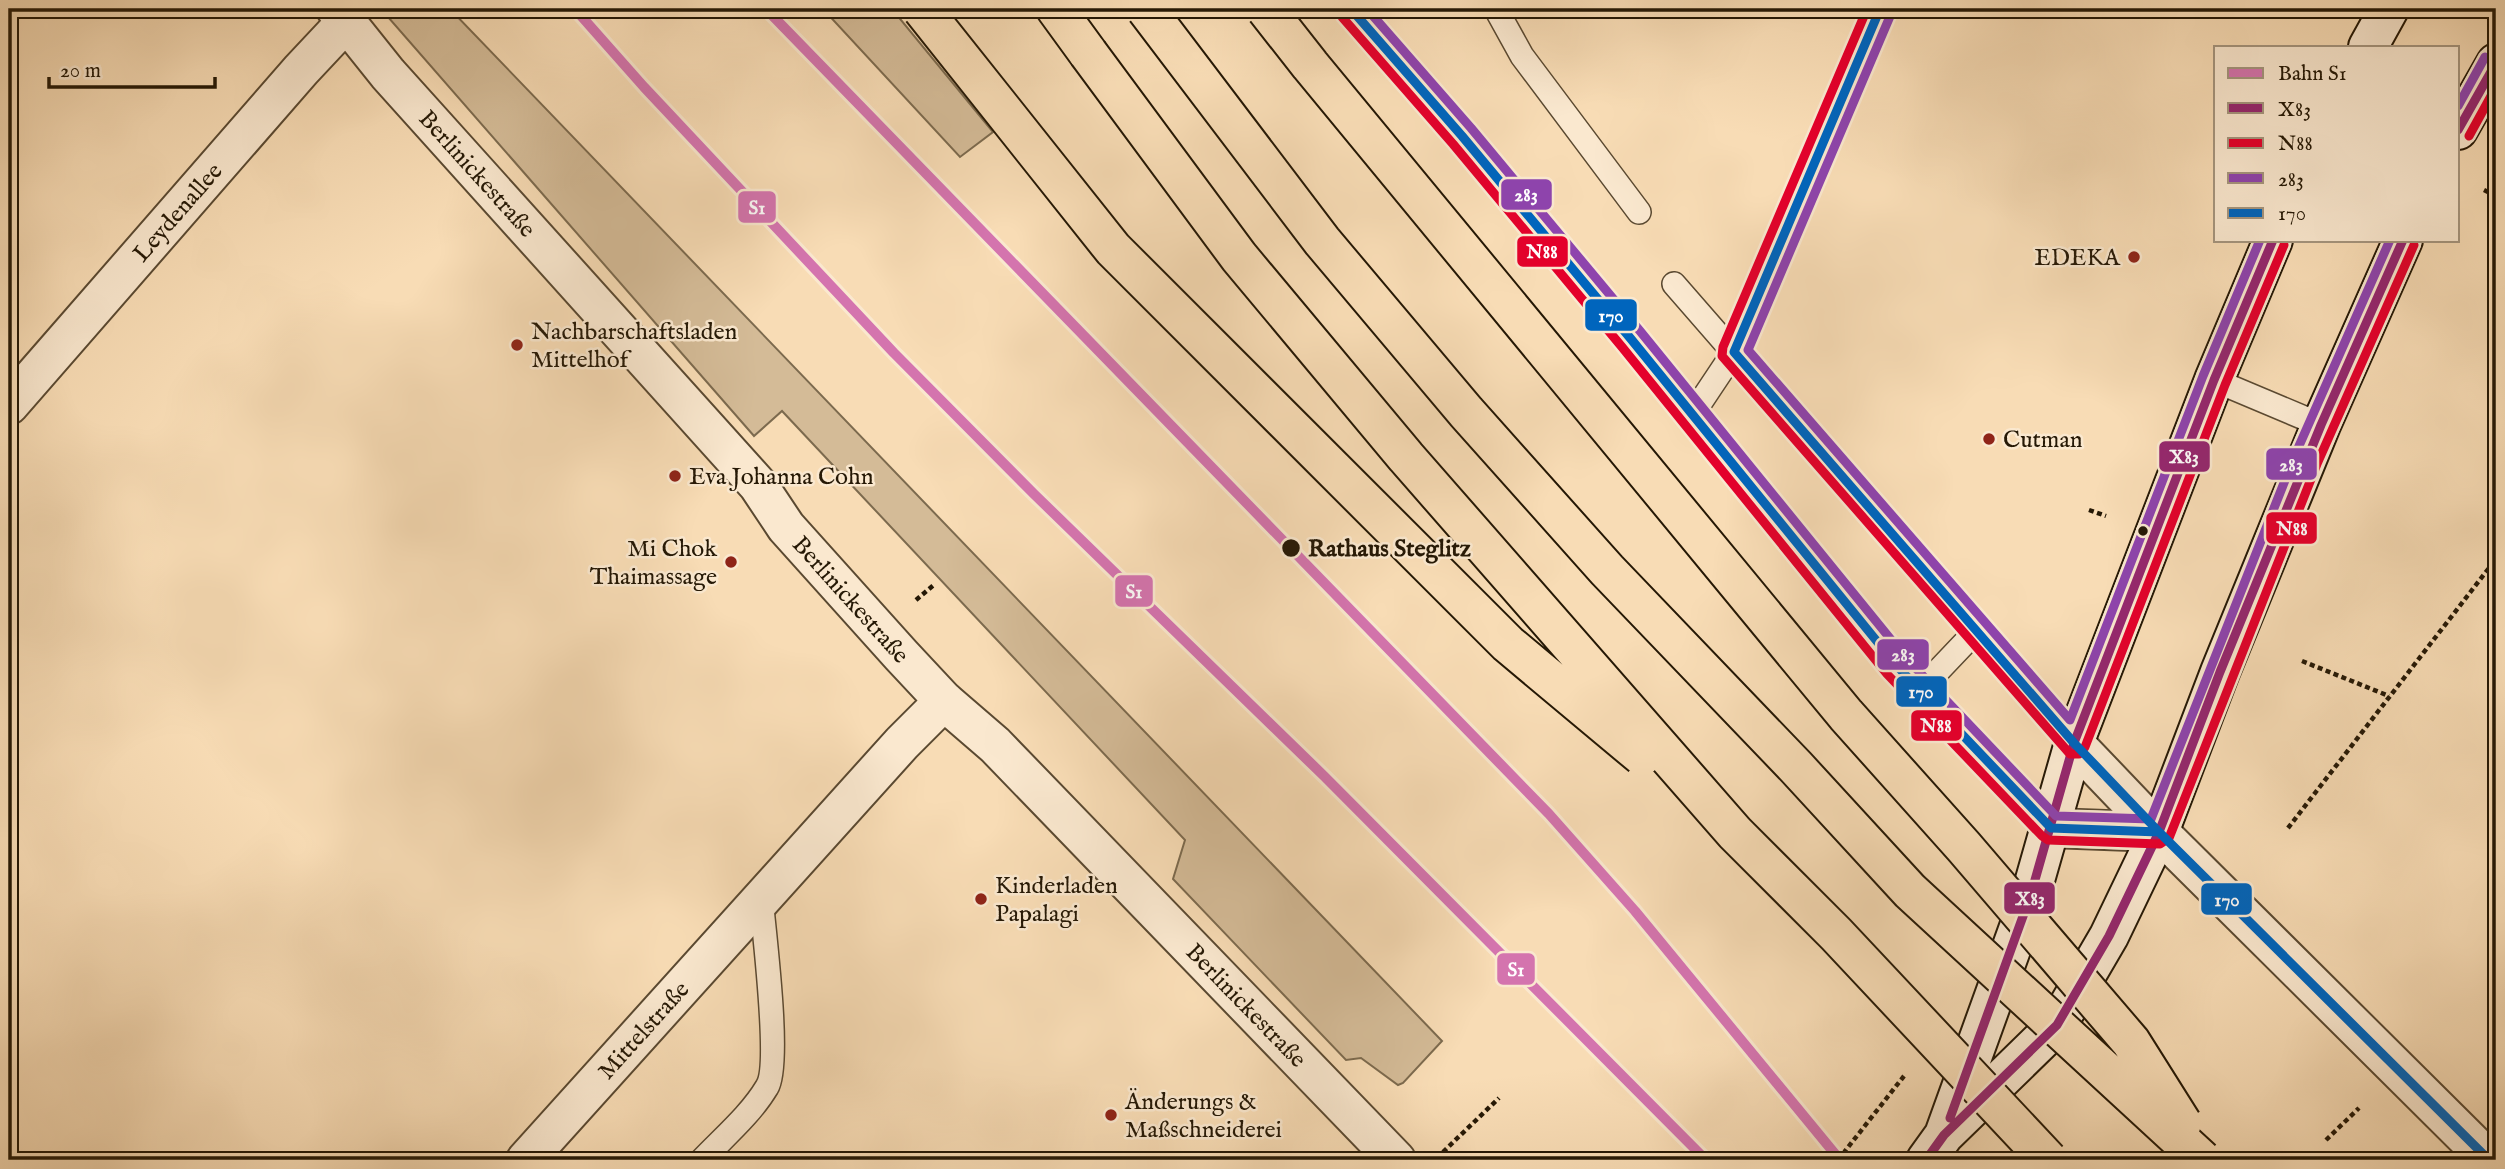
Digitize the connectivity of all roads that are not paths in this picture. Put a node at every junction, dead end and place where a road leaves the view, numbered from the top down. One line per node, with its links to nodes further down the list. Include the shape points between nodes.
1 (922, 9): 30 (highway, bridge, via 1123,259 1508,644)
2 (1056, 9): 30 (highway, bridge, via 1257,278 1406,457)
3 (1146, 9): 37 (highway, bridge, via 1322,241 1607,570 1910,891)
4 (1266, 9): 37 (highway, bridge, via 1846,715 2131,1042)
5 (1351, 9): 15 (lane)
6 (1496, 9): 12 (lane, via 1522,56)
7 (2389, 9): 9 (street)
8 (341, 15): 21 (street, Leydenallee, via 292,80); 26 (street, Berlinickestraße, via 388,74 758,485 786,527)
9 (2369, 46)
10 (2496, 63): 11 (street)
11 (2460, 126)
12 (1639, 212)
13 (2272, 242): 20 (street)
14 (2402, 242): 23 (street)
15 (1584, 283)
16 (1674, 284): 19 (lane)
17 (1760, 292): 19 (lane)
18 (1631, 339): 22 (lane)
19 (1734, 352): 22 (lane); 24 (lane)
20 (2214, 380): 23 (lane); 27 (street)
21 (9, 405)
22 (1692, 415): 25 (lane)
23 (2321, 425): 29 (street)
24 (1976, 631): 25 (lane); 27 (lane)
25 (1919, 691): 28 (lane)
26 (944, 701): 31 (street, Mittelstraße); 35 (street, Berlinickestraße, via 995,746)
27 (2074, 743): 28 (street); 29 (street)
28 (2051, 828): 29 (street); 32 (street, via 2031,894)
29 (2159, 832): 32 (street, via 2109,936 2057,1025); 38 (street)
30 (1735, 834): 36 (highway, bridge, via 1836,934)
31 (761, 898): 33 (street, Mittelstraße); 34 (lane, via 774,1055 769,1085)
32 (1935, 1148)
33 (526, 1160)
34 (702, 1160)
35 (1396, 1160)
36 (2048, 1160)
37 (2204, 1160)
38 (2489, 1160)

